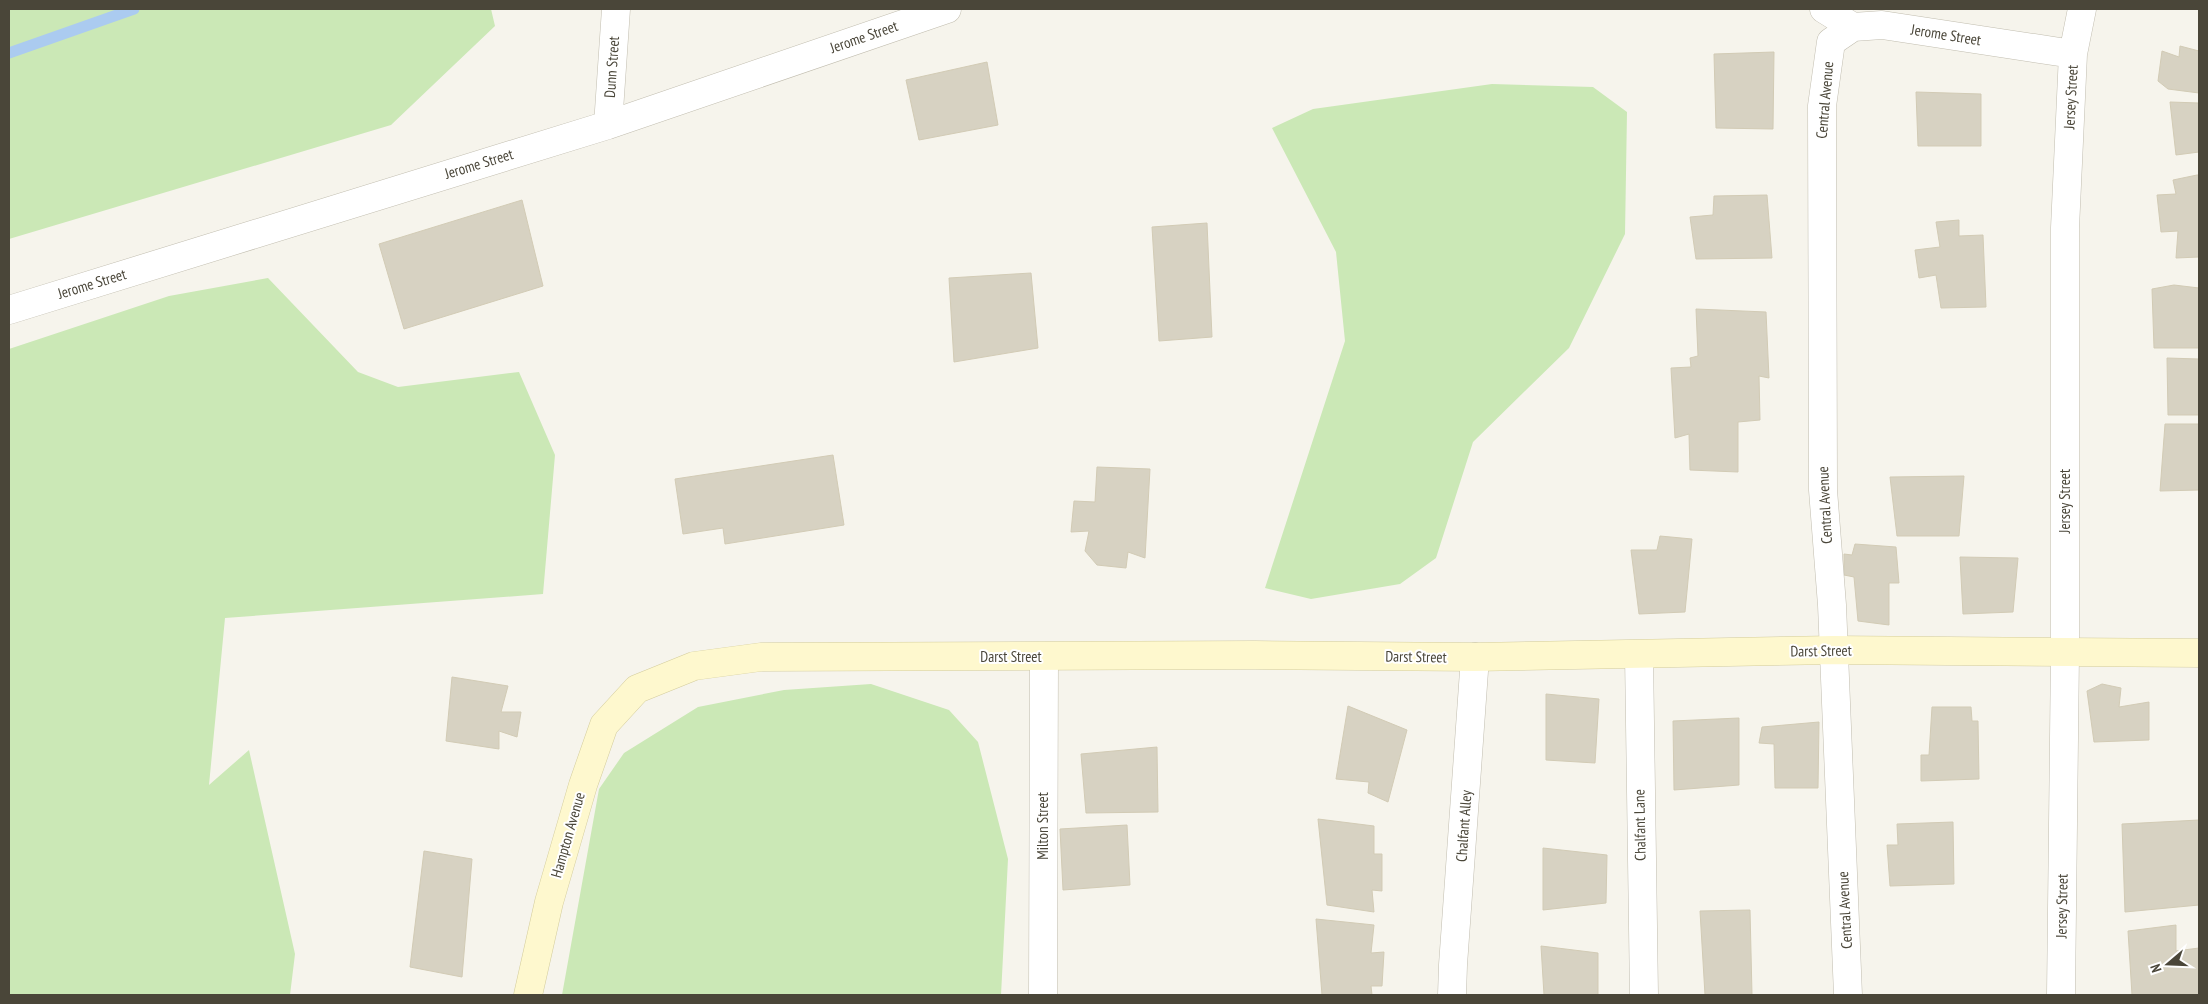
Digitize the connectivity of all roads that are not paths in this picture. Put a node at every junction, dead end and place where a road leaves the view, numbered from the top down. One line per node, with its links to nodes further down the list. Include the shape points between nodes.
1 (616, 9): 7 (street, Dunn Street)
2 (947, 9): 7 (street, Jerome Street)
3 (1824, 9): 5 (street)
4 (2082, 9): 6 (street, Jersey Street)
5 (1853, 28): 6 (street, Jerome Street, via 1882,25); 9 (street, Central Avenue, via 1831,42 1822,106 1823,490)
6 (2073, 54): 10 (street, Jersey Street, via 2065,228)
7 (608, 124): 8 (street, Jerome Street)
8 (9, 310)
9 (1833, 650): 10 (street, Darst Street); 12 (street, Darst Street); 20 (street, Central Avenue)
10 (2066, 653): 11 (street, Darst Street); 21 (street, Jersey Street)
11 (2199, 654)
12 (1639, 655): 14 (street, Darst Street); 19 (street, Chalfant Lane)
13 (1044, 657): 14 (street, Darst Street); 15 (street, Darst Street, via 761,657 694,666); 17 (street, Milton Street)
14 (1475, 658): 18 (street, Chalfant Alley)
15 (637, 689): 16 (street, Hampton Avenue, via 604,725 549,902)
16 (528, 995)
17 (1043, 995)
18 (1452, 995)
19 (1644, 995)
20 (1848, 995)
21 (2062, 995)

